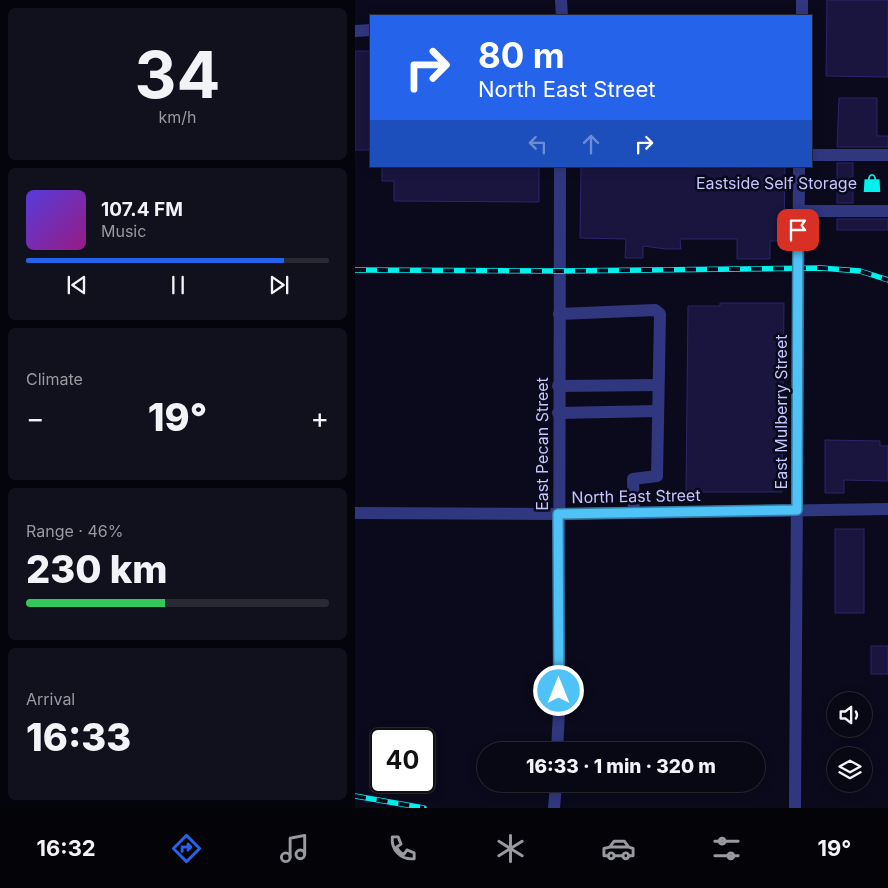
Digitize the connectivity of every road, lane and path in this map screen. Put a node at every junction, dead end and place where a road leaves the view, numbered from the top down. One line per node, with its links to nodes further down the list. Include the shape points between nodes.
1 (561, 0): 3 (street)
2 (802, 0): 4 (street)
3 (562, 15)
4 (802, 15)
5 (370, 30): 6 (street)
6 (355, 31)
7 (812, 155): 8 (street)
8 (888, 155)
9 (560, 167): 13 (street, East Pecan Street)
10 (799, 167): 11 (street, East Mulberry Street)
11 (799, 211): 12 (street); 19 (street, East Mulberry Street)
12 (888, 211)
13 (559, 314): 14 (street, via 658,311); 15 (street, East Pecan Street)
14 (657, 385): 15 (street); 16 (street)
15 (558, 386): 17 (street, East Pecan Street)
16 (658, 411): 17 (street); 20 (street, via 657,476 633,479)
17 (558, 413): 22 (street, East Pecan Street)
18 (888, 509): 19 (street, North East Street)
19 (797, 510): 20 (street, North East Street); 26 (street, East Mulberry Street)
20 (634, 512): 22 (street, North East Street)
21 (355, 513): 22 (street, North East Street)
22 (558, 514): 23 (street, East Pecan Street)
23 (557, 742)
24 (555, 792): 25 (street)
25 (554, 808)
26 (795, 808)

